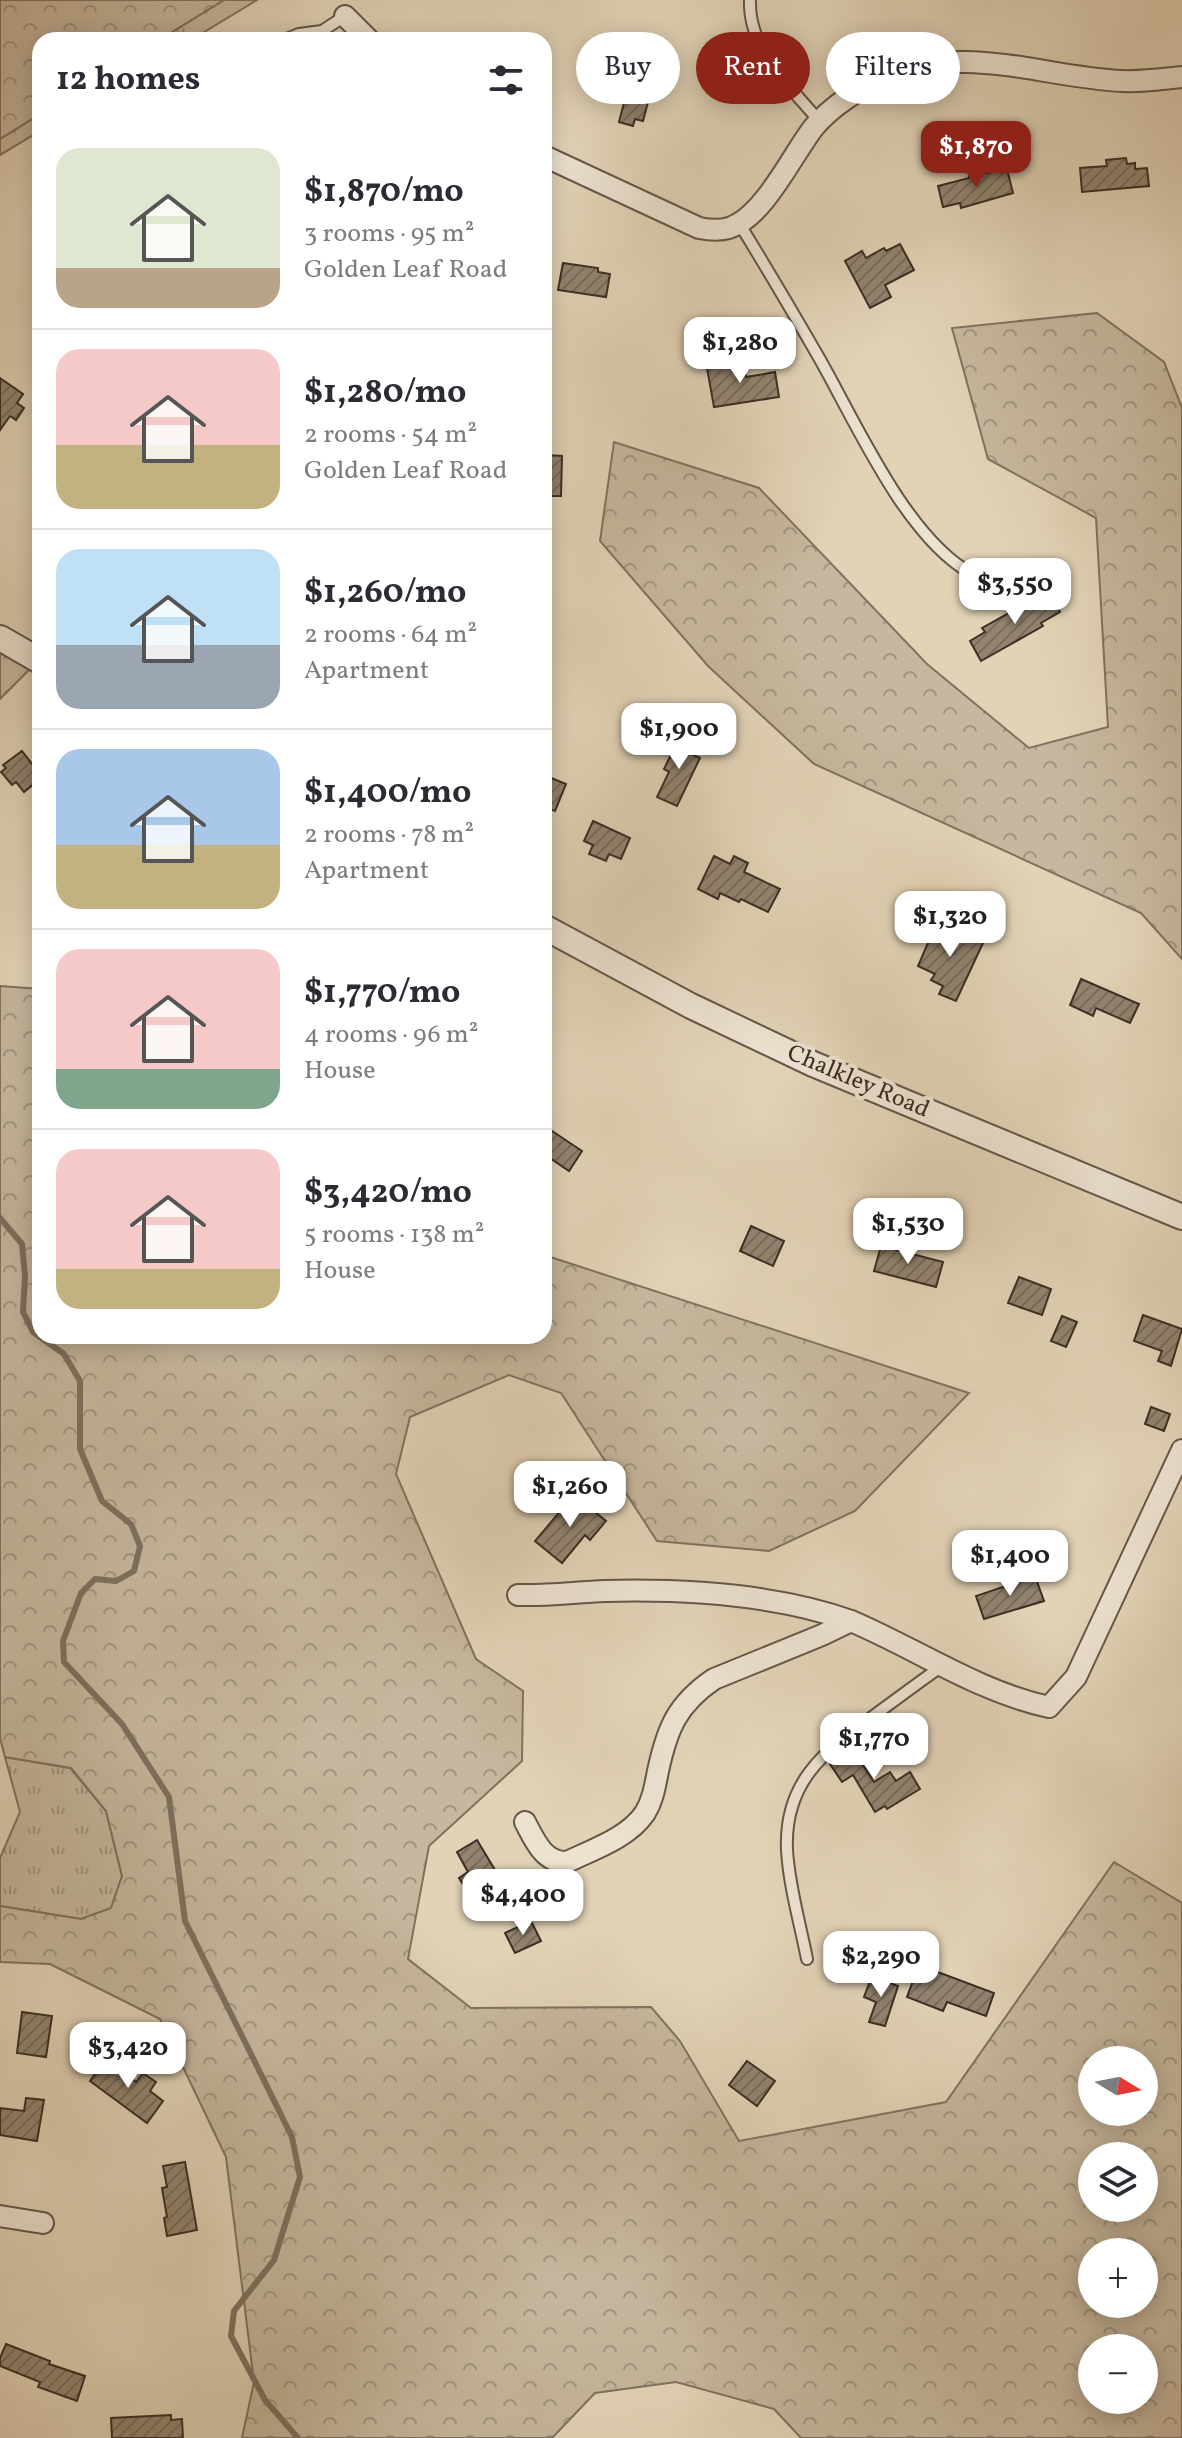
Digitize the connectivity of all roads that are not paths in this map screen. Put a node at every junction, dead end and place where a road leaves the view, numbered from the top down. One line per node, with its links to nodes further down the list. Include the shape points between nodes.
1 (750, 0): 6 (lane, via 763,53)
2 (345, 16): 3 (lane); 4 (street)
3 (314, 32)
4 (361, 32)
5 (1182, 77): 6 (street, via 1121,81 992,61 925,65 882,78)
6 (820, 122): 8 (street, via 760,205)
7 (552, 160): 8 (street, via 699,228 715,231)
8 (739, 223): 9 (lane, via 892,491 943,554)
9 (972, 574)
10 (0, 638): 11 (street)
11 (32, 656)
12 (552, 931): 13 (street, Chalkley Road, via 813,1064)
13 (1182, 1217)
14 (1182, 1450): 17 (street, via 1076,1677 1049,1707)
15 (518, 1595): 16 (street, via 697,1591 807,1608)
16 (851, 1621): 17 (street); 18 (street, via 700,1689 668,1730 646,1812 622,1835 557,1863 548,1858)
17 (943, 1665): 19 (lane, via 829,1748 798,1789 787,1852)
18 (525, 1822)
19 (807, 1959)
20 (0, 2216): 21 (street)
21 (43, 2223)

